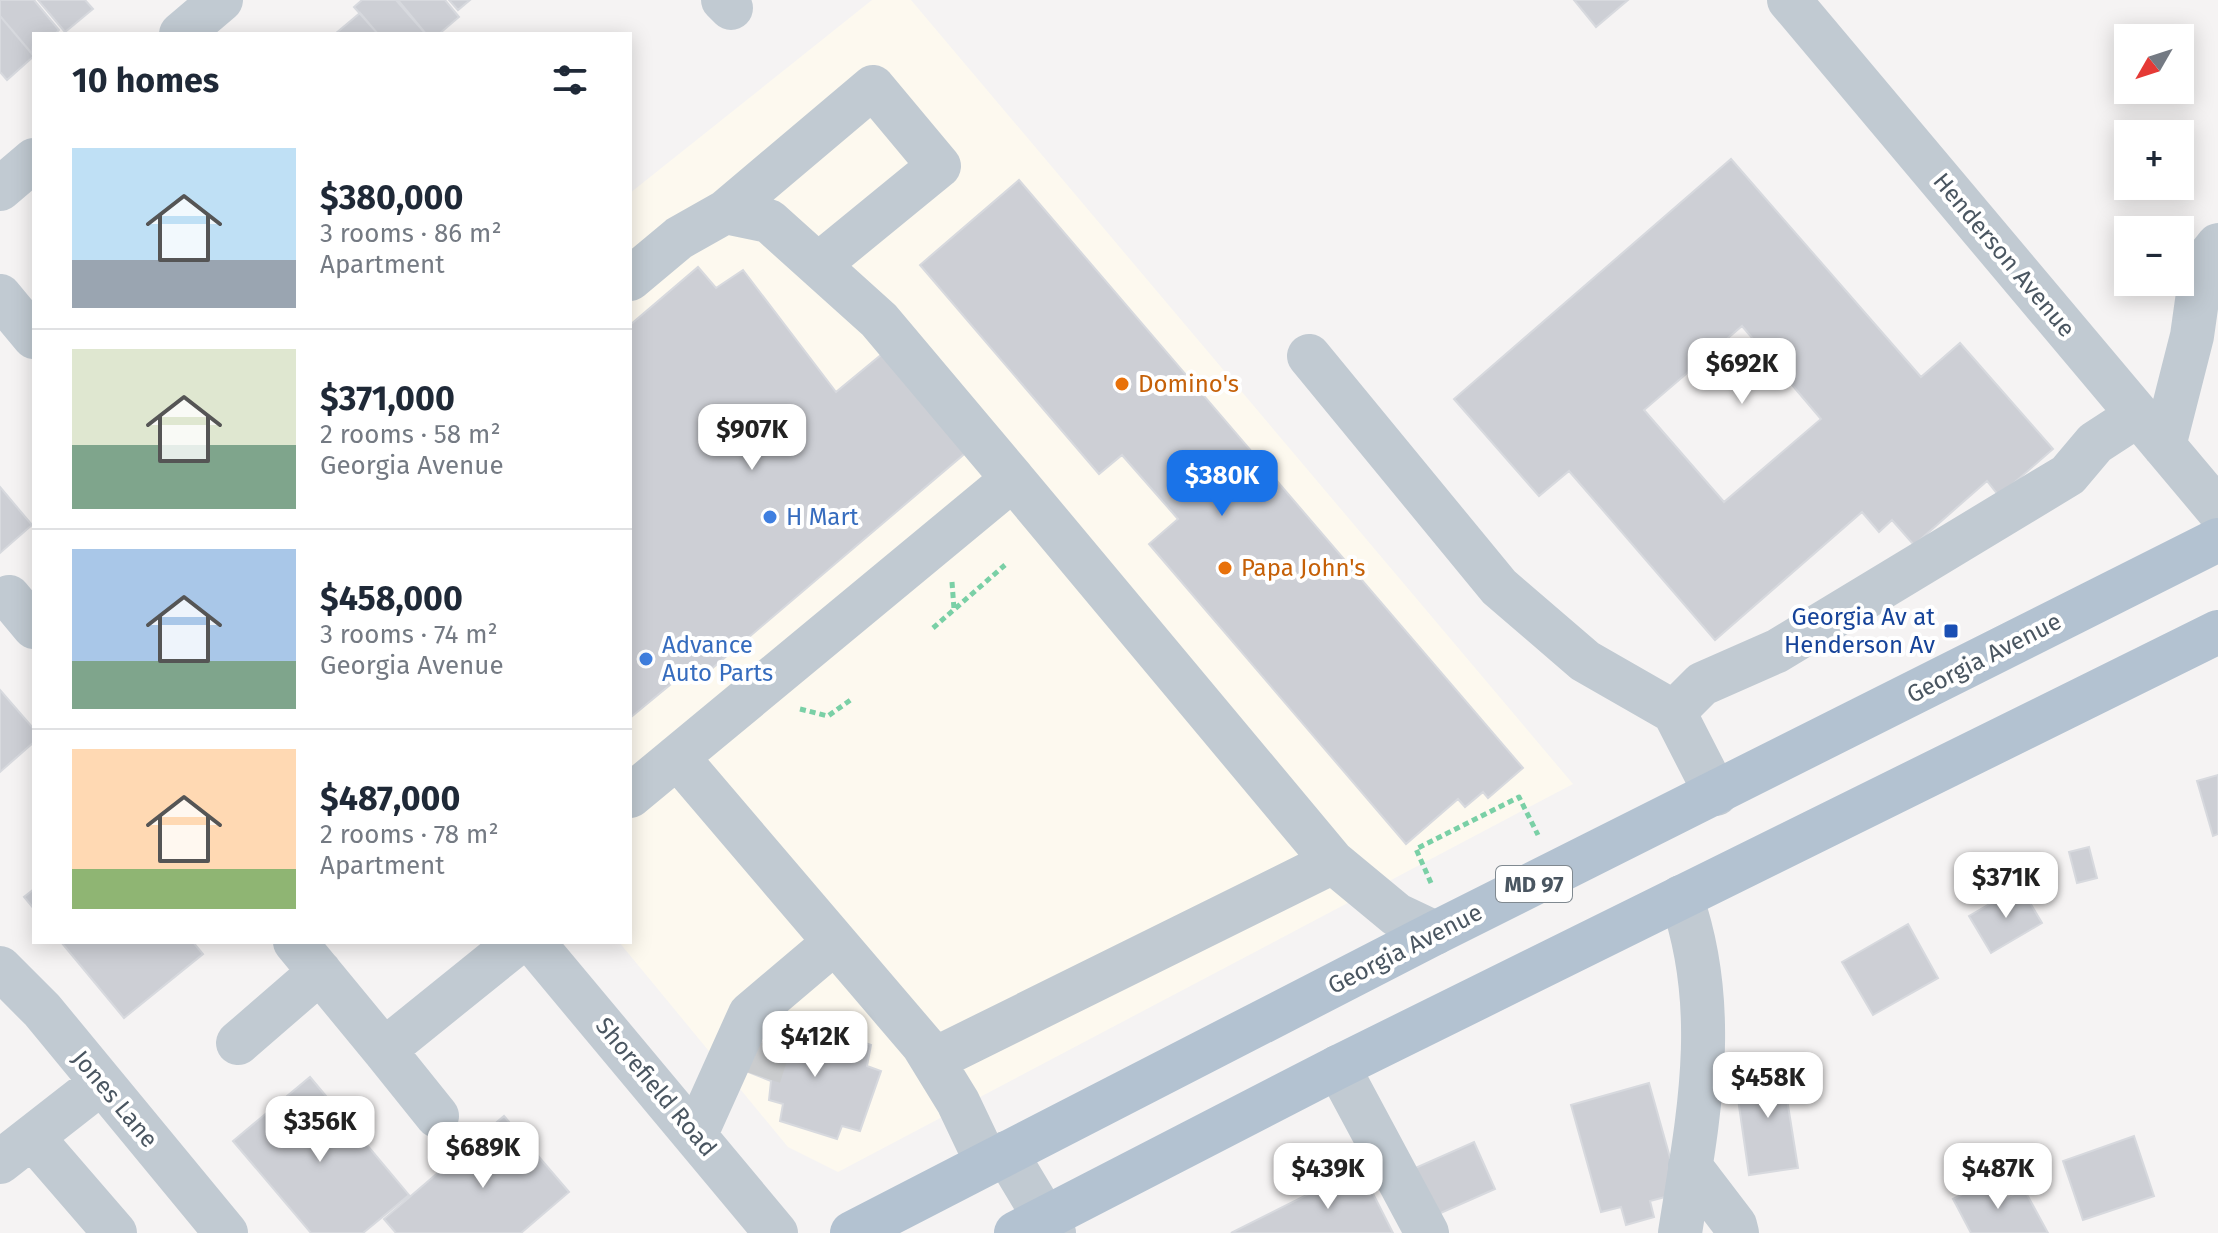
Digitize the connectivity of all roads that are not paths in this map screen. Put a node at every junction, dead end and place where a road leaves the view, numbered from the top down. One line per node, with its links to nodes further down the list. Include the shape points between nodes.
1 (221, 0): 3 (street)
2 (1789, 0): 9 (street, Henderson Avenue)
3 (183, 32)
4 (725, 212): 6 (street, via 769,221); 6 (street, via 873,87 939,166); 7 (street, via 679,238)
5 (2218, 245): 9 (street, via 2202,265 2192,336)
6 (818, 265): 10 (street, via 879,320)
7 (632, 277)
8 (1309, 356): 14 (street, via 1499,587 1585,661)
9 (2151, 430): 11 (street, Henderson Avenue); 14 (street, via 2095,443 2068,475 1777,651 1702,684)
10 (1013, 479): 15 (street); 18 (street)
11 (2218, 510)
12 (2218, 540): 17 (main road, Georgia Avenue / MD 97)
13 (2218, 632): 19 (main road)
14 (1674, 712): 17 (street)
15 (677, 757): 16 (street); 21 (street)
16 (632, 794)
17 (1716, 794): 20 (main road, Georgia Avenue / MD 97)
18 (1333, 862): 20 (street, via 1397,915); 29 (street)
19 (1681, 897): 30 (main road); 37 (street, via 1697,941 1705,996 1702,1081)
20 (1435, 933): 36 (main road, Georgia Avenue / MD 97)
21 (835, 942): 26 (street); 29 (street)
22 (516, 944): 28 (street)
23 (535, 944): 34 (street, Shorefield Road)
24 (307, 957): 27 (street); 28 (street)
25 (0, 968): 32 (street, Jones Lane)
26 (777, 991): 31 (street); 31 (street, via 750,1014)
27 (238, 1043)
28 (384, 1050): 33 (street)
29 (933, 1060): 36 (street)
30 (1338, 1067): 38 (main road); 43 (street)
31 (750, 1068): 34 (street)
32 (101, 1083): 35 (street); 40 (street, Jones Lane)
33 (437, 1116)
34 (696, 1134): 41 (street, Shorefield Road)
35 (16, 1149): 39 (street)
36 (996, 1158): 38 (street); 42 (main road, Georgia Avenue / MD 97)
37 (1690, 1166): 44 (street); 45 (street)
38 (1038, 1228)
39 (115, 1233)
40 (226, 1233)
41 (776, 1233)
42 (852, 1233)
43 (1427, 1233)
44 (1680, 1233)
45 (1737, 1233)

